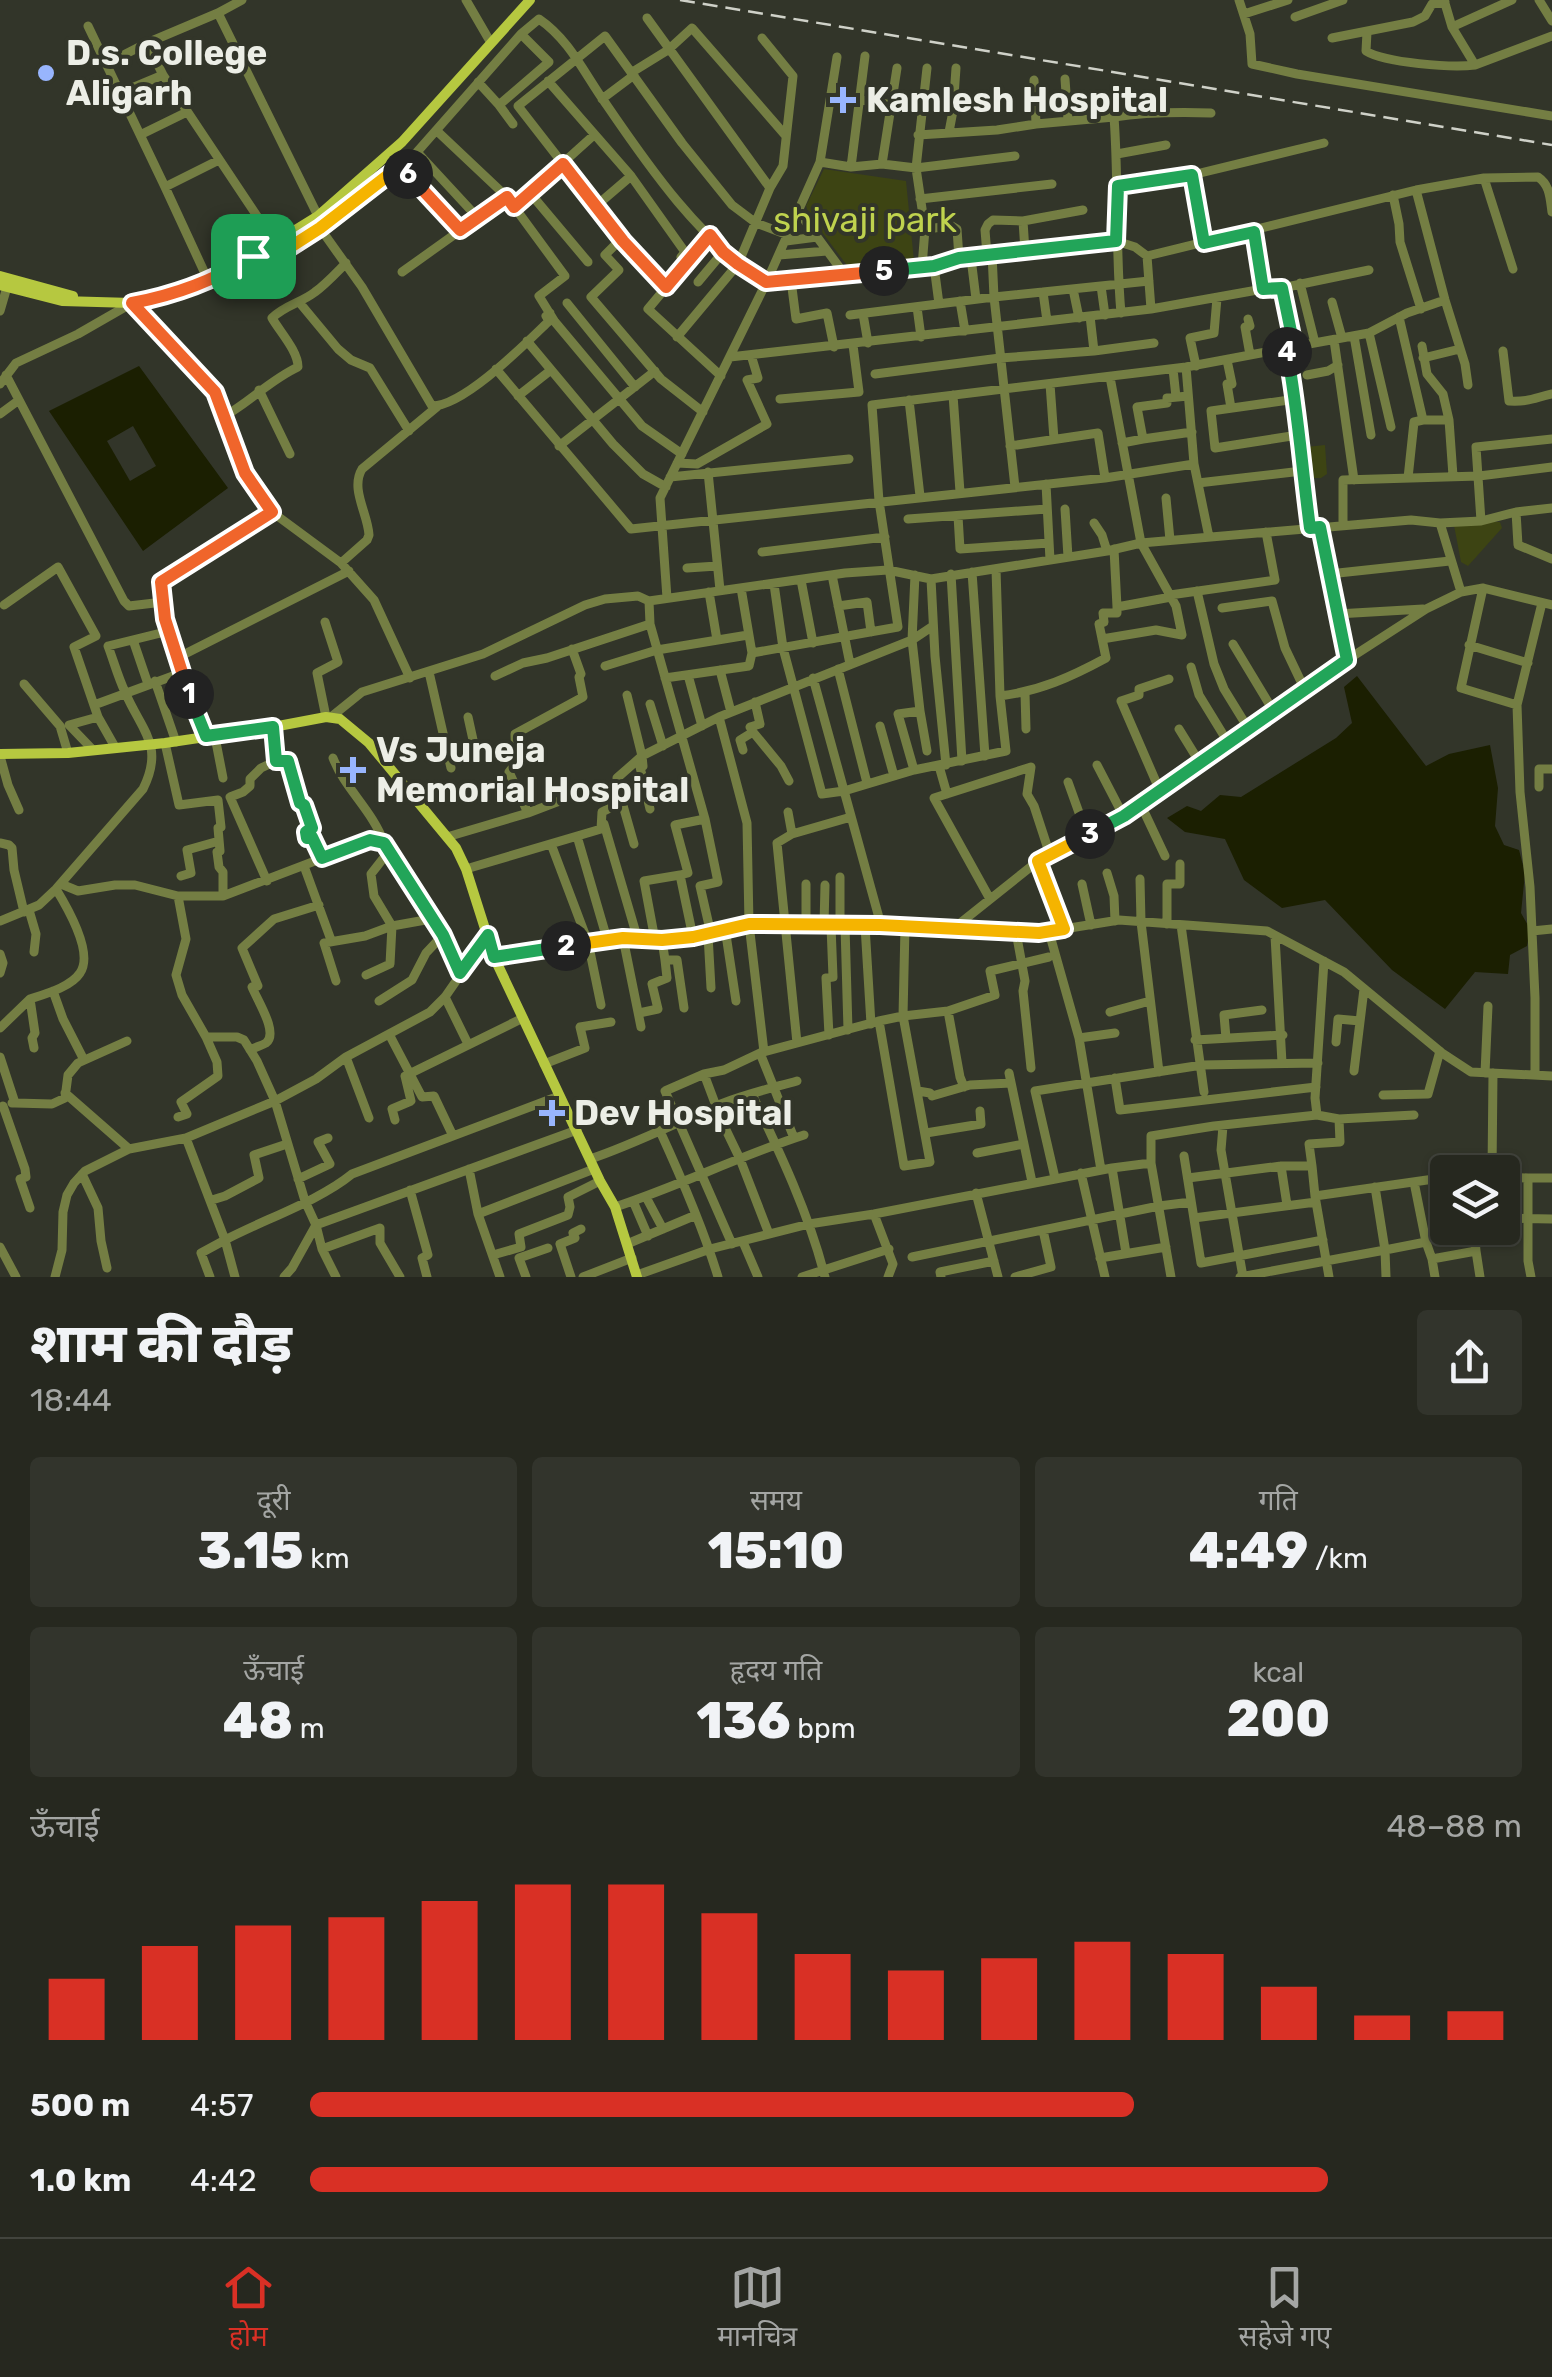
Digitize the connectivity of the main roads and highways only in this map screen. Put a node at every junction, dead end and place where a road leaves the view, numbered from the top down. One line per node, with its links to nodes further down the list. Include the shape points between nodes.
1 (530, 0): 2 (main road, via 402,142 319,222 226,273 132,303 50,299)
2 (2, 283)
3 (0, 755): 4 (main road, via 171,743 340,719 369,743 456,848 494,957 615,1207)
4 (637, 1276)

